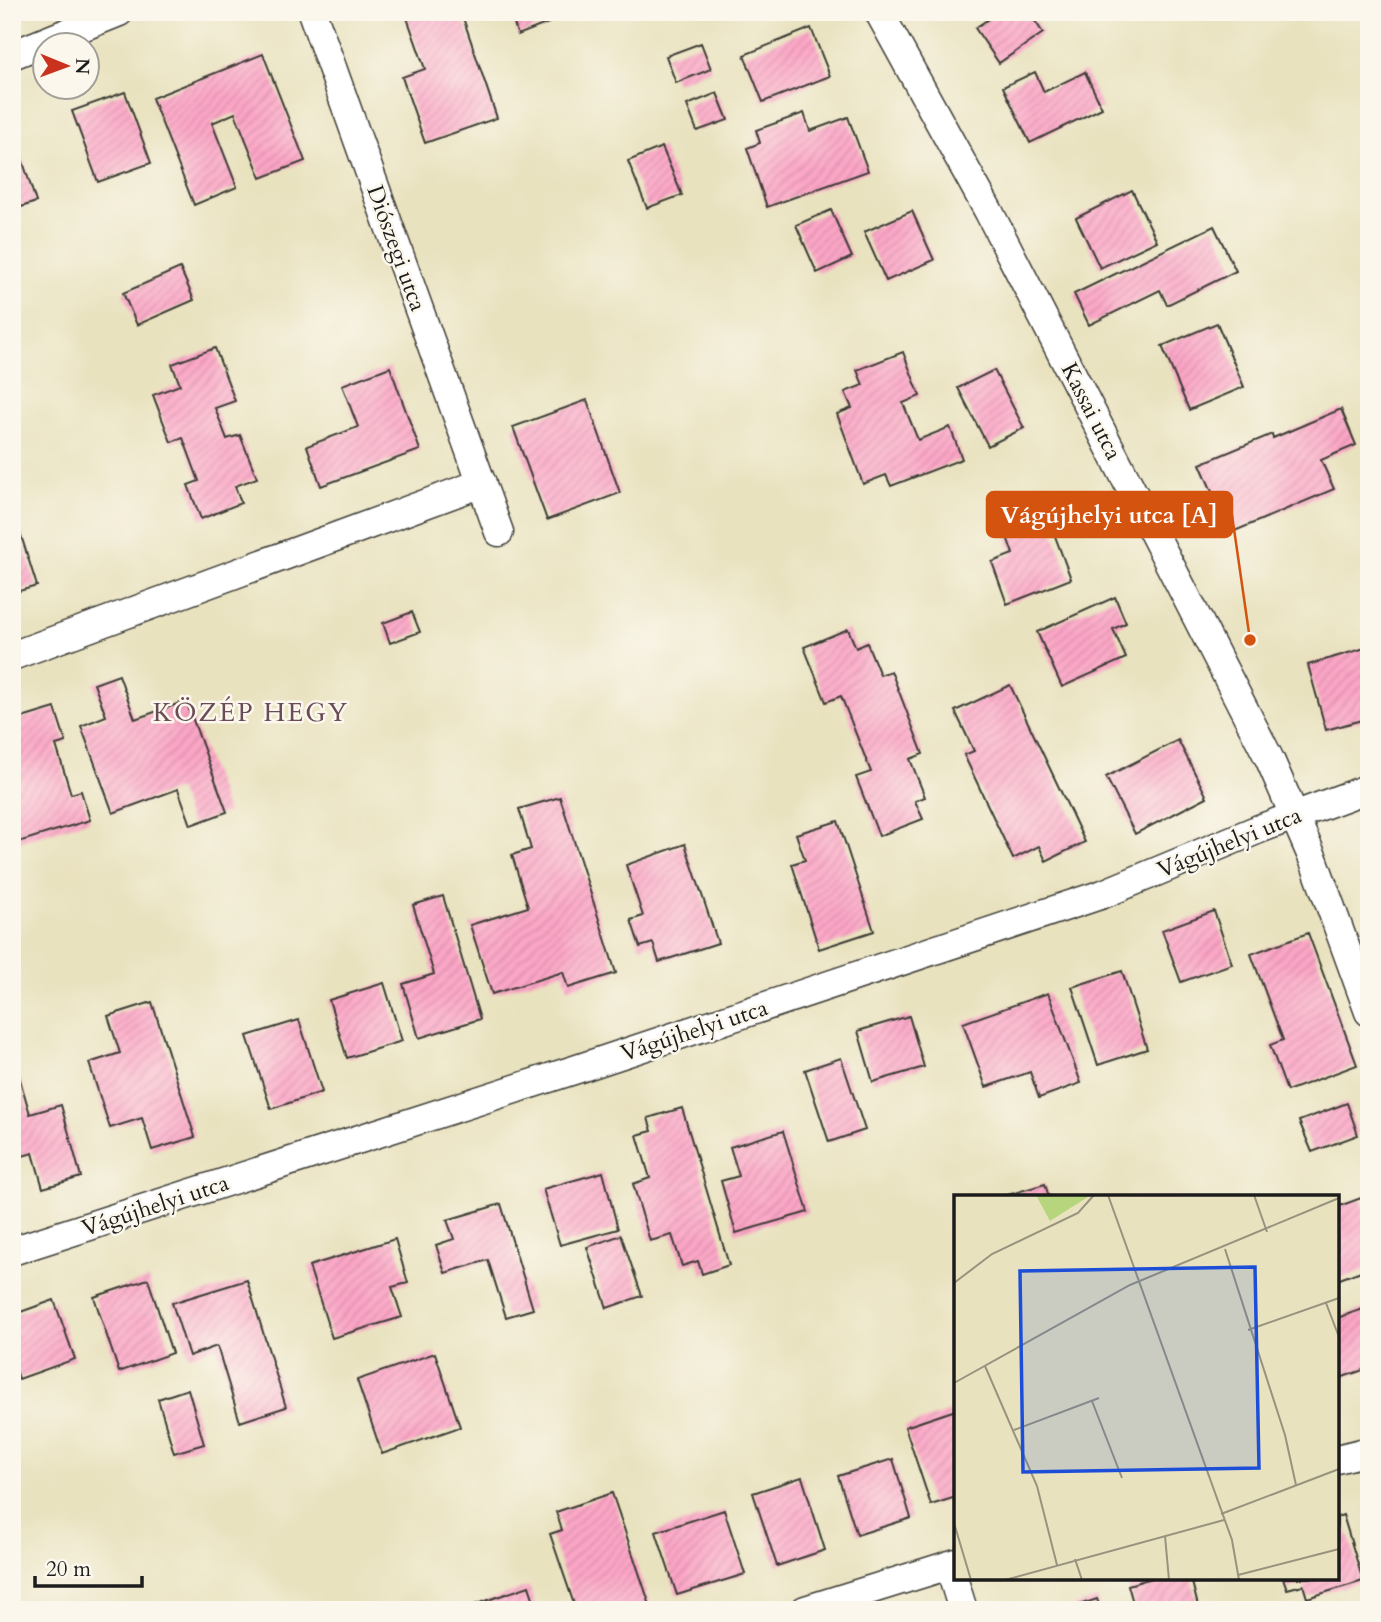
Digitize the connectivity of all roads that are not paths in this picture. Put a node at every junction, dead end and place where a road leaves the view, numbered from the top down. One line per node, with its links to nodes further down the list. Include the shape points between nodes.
1 (119, 12): 4 (street)
2 (312, 12): 5 (street, Diószegi utca)
3 (879, 12): 9 (street, Kassai utca, via 989,212)
4 (12, 55)
5 (482, 483): 6 (street, Diószegi utca); 7 (street)
6 (499, 532)
7 (12, 656)
8 (1369, 788): 9 (street, Vágújhelyi utca)
9 (1295, 815): 10 (street, Kassai utca); 11 (street, Vágújhelyi utca, via 1103,894)
10 (1369, 1012)
11 (12, 1251)
12 (1369, 1451): 13 (street)
13 (1339, 1458)
14 (952, 1564): 16 (street)
15 (956, 1580): 17 (street)
16 (805, 1610)
17 (964, 1610)

